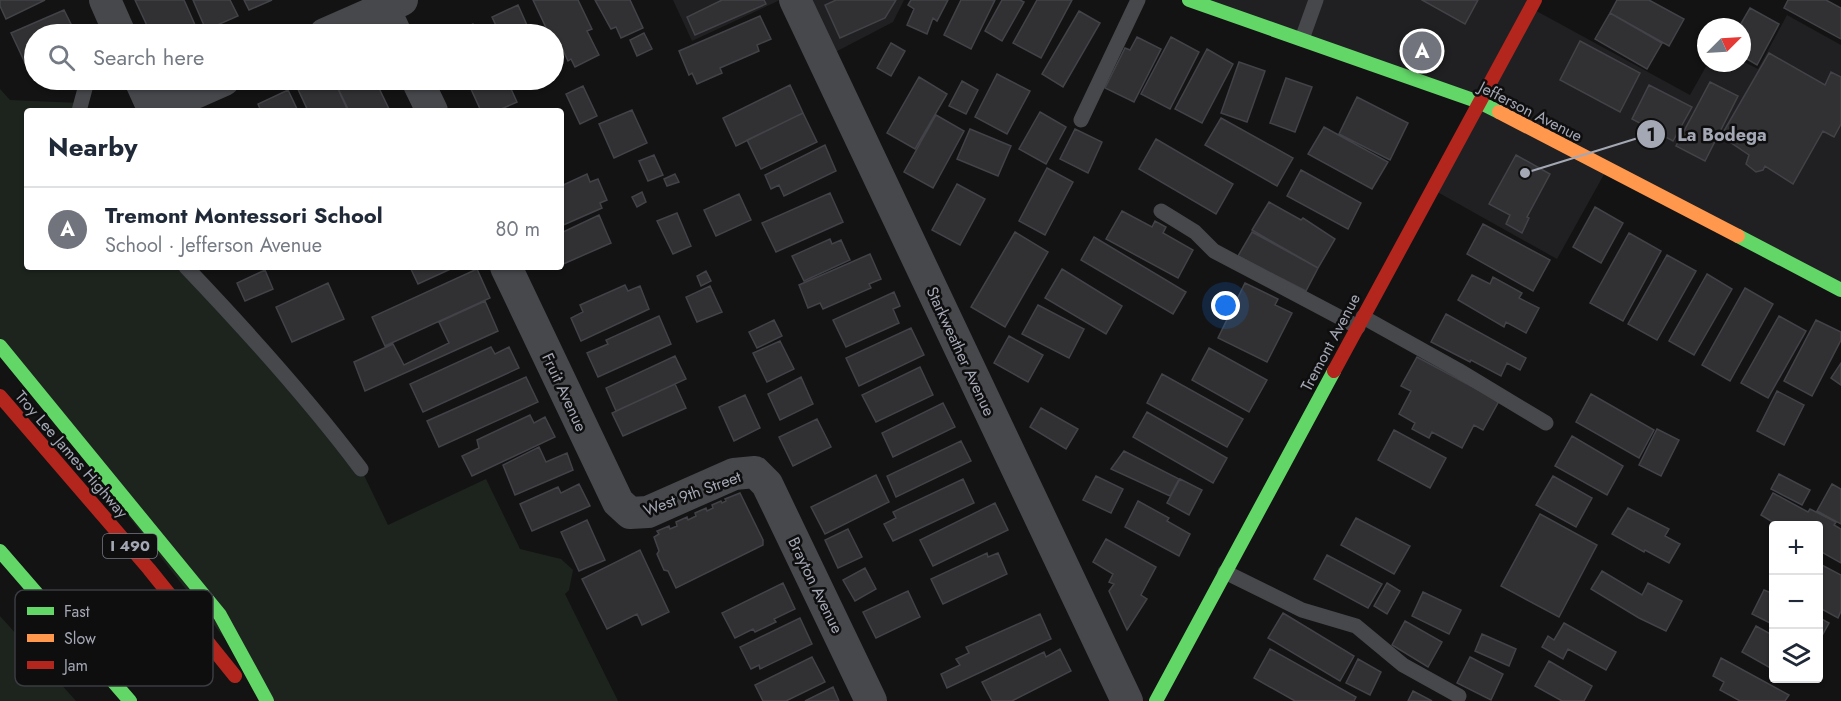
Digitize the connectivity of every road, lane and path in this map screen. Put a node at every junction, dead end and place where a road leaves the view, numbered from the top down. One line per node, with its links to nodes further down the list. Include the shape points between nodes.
1 (105, 0): 8 (street)
2 (795, 0): 48 (street, Starkweather Avenue)
3 (1138, 0): 20 (lane)
4 (1189, 0): 10 (main road, Jefferson Avenue)
5 (1316, 0): 10 (lane)
6 (1535, 0): 15 (main road, Tremont Avenue)
7 (394, 14): 9 (street)
8 (116, 24)
9 (360, 24)
10 (1302, 39): 15 (main road, Jefferson Avenue)
11 (85, 90): 16 (lane)
12 (145, 90): 17 (street)
13 (201, 90): 18 (street)
14 (422, 90): 19 (street)
15 (1479, 102): 24 (main road, Jefferson Avenue); 25 (main road, Tremont Avenue)
16 (80, 108)
17 (153, 108)
18 (161, 108)
19 (431, 108)
20 (1081, 120)
21 (1161, 211): 25 (lane, via 1195,232 1214,251)
22 (189, 270): 29 (lane, via 291,381)
23 (507, 270): 31 (street, Fruit Avenue, via 618,502)
24 (1841, 290)
25 (1360, 322): 28 (lane, via 1458,370); 34 (main road, Tremont Avenue)
26 (0, 346): 38 (main road)
27 (0, 396): 37 (main road, Troy Lee James Highway / I 490)
28 (1546, 423)
29 (362, 469)
30 (755, 472): 31 (street, West 9th Street, via 734,474 648,512); 47 (street, Brayton Avenue, via 767,484)
31 (630, 513)
32 (0, 551): 36 (main road)
33 (0, 570): 35 (main road)
34 (1225, 572): 43 (lane, via 1302,610 1356,626 1403,665); 49 (main road, Tremont Avenue)
35 (20, 590)
36 (33, 590)
37 (167, 590)
38 (200, 590)
39 (213, 606): 46 (main road)
40 (213, 646): 45 (main road, Troy Lee James Highway / I 490)
41 (113, 686): 44 (main road)
42 (115, 686): 44 (main road)
43 (1459, 696)
44 (128, 701)
45 (255, 701)
46 (267, 701)
47 (872, 701)
48 (1127, 701)
49 (1156, 701)

